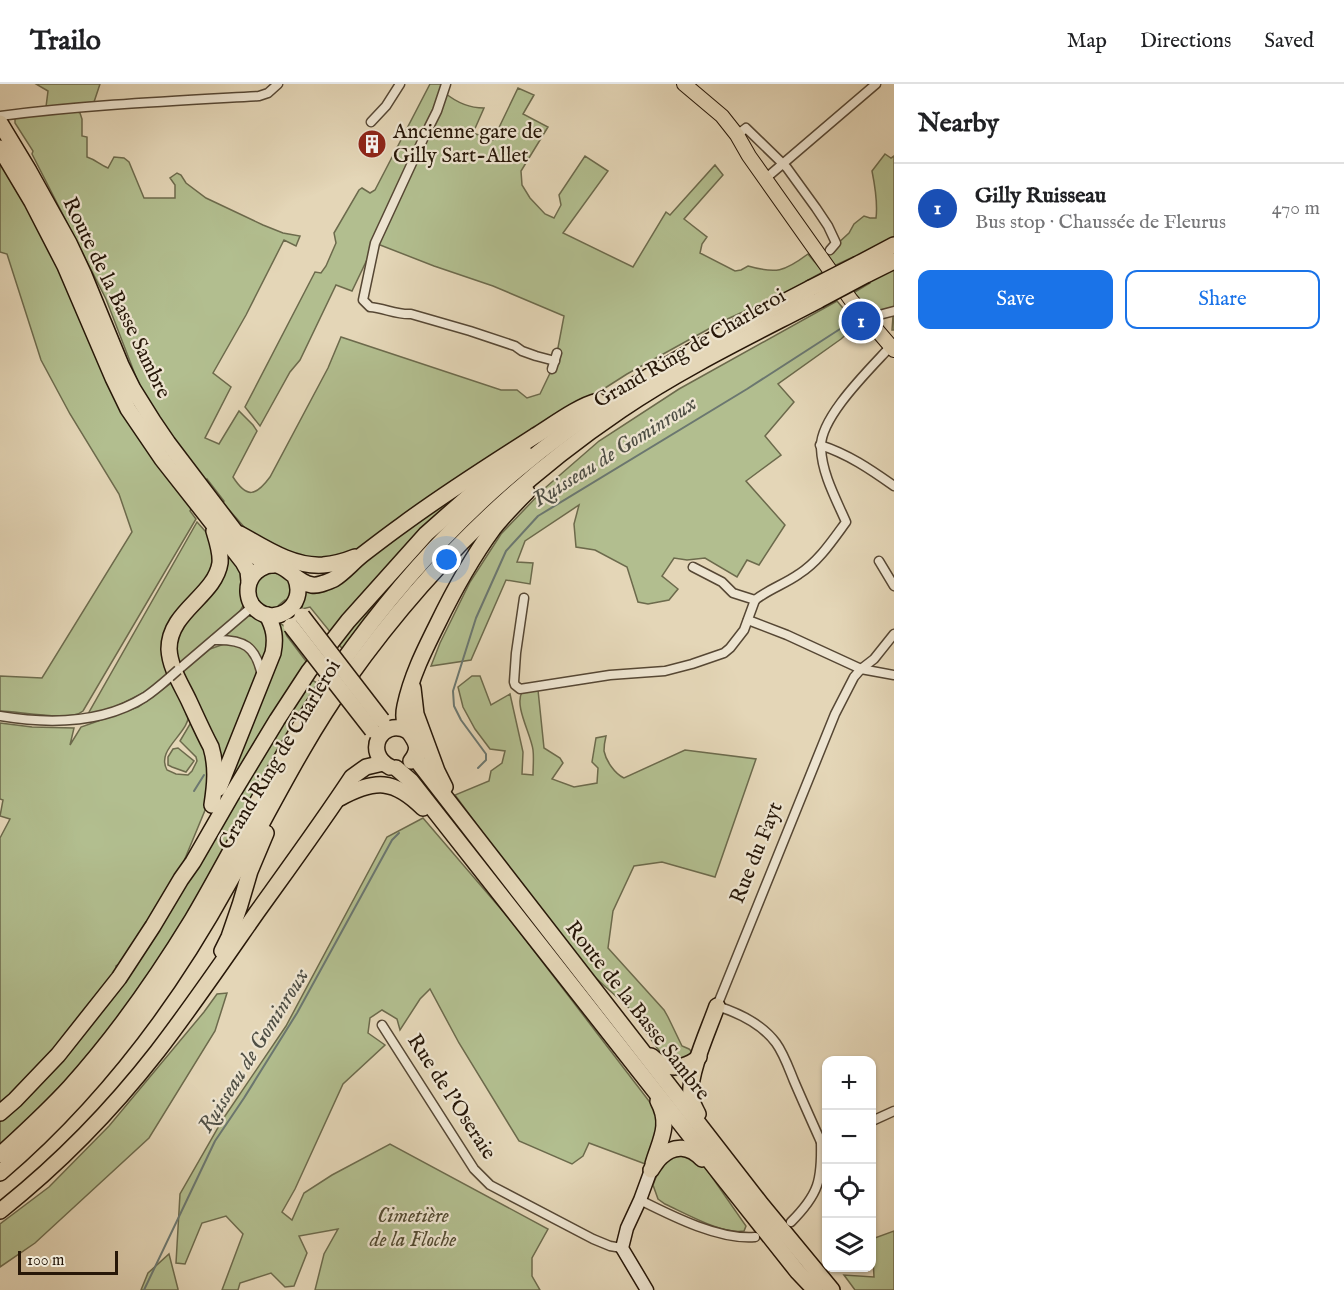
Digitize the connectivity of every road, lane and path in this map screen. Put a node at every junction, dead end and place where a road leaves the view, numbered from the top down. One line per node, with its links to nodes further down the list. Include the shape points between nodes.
1 (278, 84): 7 (street, via 259,96)
2 (446, 84): 23 (street, via 375,243 363,300 370,307 460,328)
3 (684, 84): 6 (main road)
4 (876, 84): 13 (street)
5 (397, 85): 8 (street, via 386,106)
6 (699, 98): 10 (main road, via 722,116); 12 (main road)
7 (0, 116)
8 (371, 122)
9 (0, 123): 30 (highway, Route de la Basse Sambre, via 69,243 133,389 168,443)
10 (737, 135): 12 (main road); 13 (street, via 746,128)
11 (0, 148): 29 (highway, Route de la Basse Sambre, via 65,266 128,409)
12 (749, 156): 14 (main road)
13 (782, 164): 14 (street); 16 (street, via 828,226 836,243)
14 (765, 178): 21 (main road)
15 (894, 245): 18 (highway, Grand Ring de Charleroi)
16 (830, 249)
17 (894, 261): 18 (highway, Grand Ring de Charleroi)
18 (862, 269): 19 (highway, Grand Ring de Charleroi, bridge)
19 (815, 294): 24 (highway, Grand Ring de Charleroi, via 702,345); 27 (highway, Grand Ring de Charleroi, via 622,409)
20 (894, 311): 21 (street)
21 (864, 316): 22 (main road)
22 (892, 349): 26 (street, via 838,405)
23 (555, 361)
24 (616, 397): 25 (highway); 71 (highway, Grand Ring de Charleroi, via 508,478 435,549 377,616 336,670 191,921 134,1008 68,1089)
25 (591, 403): 31 (highway, via 460,483); 59 (highway, via 494,474 426,534 355,613 309,671)
26 (820, 445): 28 (street, via 862,464); 39 (street, via 826,475 846,522 824,552 801,573)
27 (570, 446): 49 (highway, via 560,462 494,528 447,604); 54 (highway, Grand Ring de Charleroi, via 485,518 410,599 346,682)
28 (894, 486)
29 (212, 522): 36 (highway, Route de la Basse Sambre, via 243,562); 56 (highway, via 220,556 217,572 178,620 169,648 172,667 211,747 216,780)
30 (235, 531): 31 (highway, via 289,559 312,565 333,564); 33 (highway, Route de la Basse Sambre, via 253,555)
31 (361, 555): 35 (highway, via 336,577 318,585)
32 (879, 561): 37 (street)
33 (272, 565): 35 (highway, via 285,568); 36 (highway, via 258,570)
34 (693, 567): 39 (street, via 734,593)
35 (295, 577): 42 (highway)
36 (249, 581): 40 (highway)
37 (894, 586)
38 (524, 598): 43 (street, via 514,682 520,690 692,664 724,653)
39 (755, 600): 43 (street)
40 (253, 606): 41 (highway); 45 (street)
41 (271, 615): 42 (highway, via 287,611); 42 (highway, via 284,620); 48 (highway, via 274,646)
42 (296, 615): 51 (highway, bridge)
43 (748, 620): 46 (street)
44 (894, 634): 46 (street, Rue du Fayt)
45 (214, 640): 48 (street, via 233,640 251,650); 50 (street, bridge, via 155,690 112,712 82,719)
46 (861, 669): 47 (street); 61 (street, Rue du Fayt, via 835,714)
47 (894, 675)
48 (262, 678): 56 (highway)
49 (412, 679): 51 (highway, via 404,715); 57 (highway, via 416,714)
50 (0, 716)
51 (387, 730): 52 (highway, via 415,740); 53 (highway, via 376,746 378,756)
52 (416, 753): 53 (highway, via 406,765); 57 (highway, Route de la Basse Sambre, via 418,762)
53 (390, 766): 55 (highway, via 360,770); 58 (highway, Route de la Basse Sambre, via 411,781)
54 (286, 780): 60 (highway, via 229,937); 74 (highway, Grand Ring de Charleroi, via 203,928 146,1016 79,1097)
55 (338, 799): 58 (highway, via 362,787 389,786 404,791); 60 (highway)
56 (212, 805): 59 (highway)
57 (455, 810): 63 (highway, Route de la Basse Sambre)
58 (444, 824): 65 (highway, Route de la Basse Sambre)
59 (181, 879): 67 (highway, via 119,978 58,1055)
60 (201, 991): 77 (highway, via 156,1053 93,1127)
61 (717, 1006): 64 (highway); 69 (street, via 749,1020 776,1043)
62 (382, 1025): 80 (street, Rue de l'Oseraie, via 474,1170 490,1185 593,1239)
63 (640, 1050): 64 (highway, via 672,1067); 70 (highway, Route de la Basse Sambre)
64 (699, 1057): 70 (highway, via 691,1100)
65 (658, 1095): 73 (highway, via 664,1133); 75 (highway, Route de la Basse Sambre)
66 (894, 1111): 68 (street)
67 (0, 1113)
68 (876, 1119)
69 (822, 1137)
70 (721, 1153): 83 (highway, Route de la Basse Sambre)
71 (0, 1155)
72 (822, 1160): 78 (street, via 815,1192)
73 (651, 1170): 75 (highway, via 661,1156 685,1148 697,1153); 76 (street)
74 (0, 1173)
75 (724, 1179): 82 (highway, Route de la Basse Sambre)
76 (640, 1200): 79 (street, via 709,1231); 80 (street)
77 (0, 1211)
78 (790, 1222)
79 (755, 1237)
80 (622, 1248): 81 (street)
81 (647, 1290)
82 (815, 1290)
83 (832, 1290)

